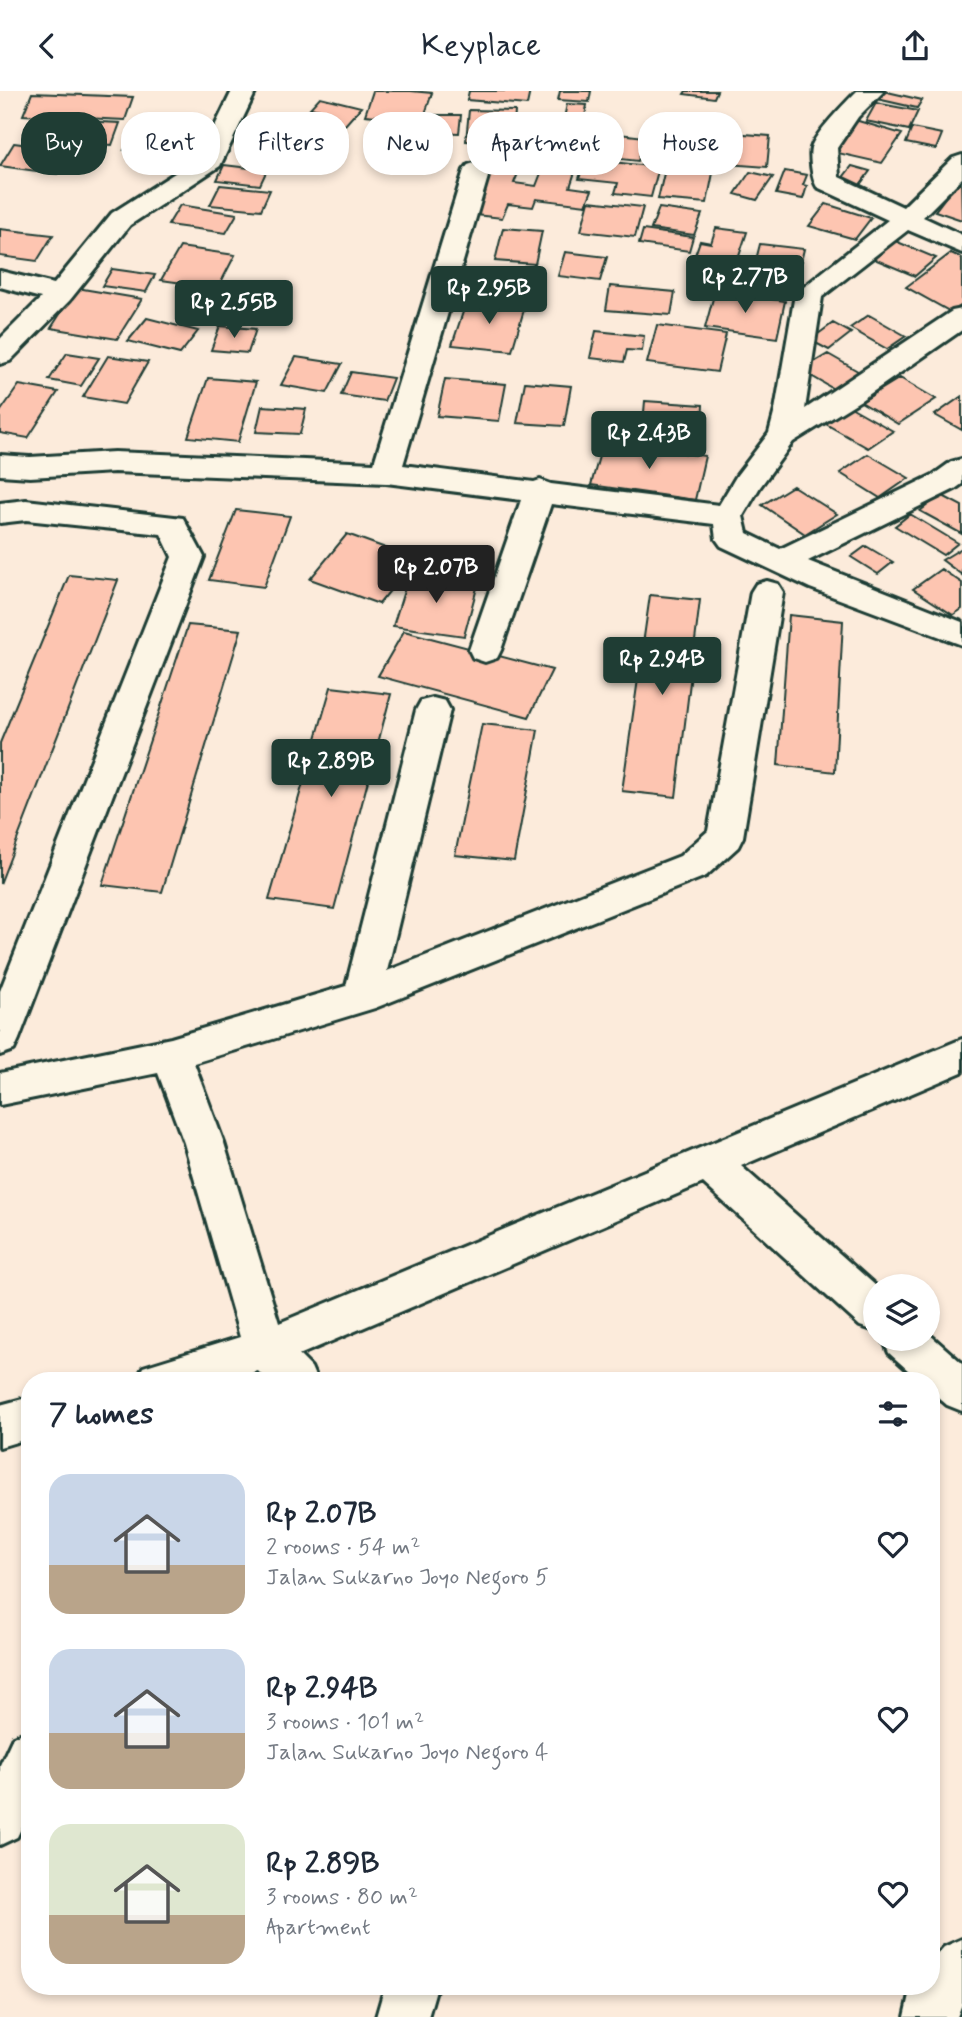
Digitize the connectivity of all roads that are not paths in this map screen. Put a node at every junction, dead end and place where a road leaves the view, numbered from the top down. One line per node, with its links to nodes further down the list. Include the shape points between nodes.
1 (244, 91): 8 (street, via 211,162 121,219)
2 (872, 91): 5 (street, via 849,112 824,148 826,181)
3 (962, 163): 5 (street)
4 (475, 175): 14 (street)
5 (907, 218): 6 (street); 11 (street, via 809,294)
6 (962, 245)
7 (0, 279): 8 (street)
8 (60, 294): 10 (street)
9 (962, 317): 11 (street, via 852,394)
10 (0, 355)
11 (783, 435): 17 (street)
12 (0, 465): 14 (street, via 114,462)
13 (962, 469): 18 (street)
14 (386, 473): 15 (street)
15 (540, 490): 17 (street); 20 (street)
16 (0, 513): 23 (street, via 26,510 172,525 188,557)
17 (728, 516): 18 (street, via 732,539)
18 (773, 577): 19 (street); 22 (street, via 725,837 693,866)
19 (956, 627)
20 (485, 650)
21 (433, 711): 22 (street)
22 (362, 997): 24 (street)
23 (0, 1039)
24 (171, 1053): 26 (street); 29 (street, via 204,1143)
25 (962, 1055): 27 (street)
26 (0, 1089)
27 (708, 1162): 28 (street); 29 (street)
28 (863, 1301)
29 (265, 1349): 31 (street); 32 (street)
30 (917, 1351): 33 (street)
31 (207, 1372)
32 (287, 1372)
33 (962, 1391)
34 (21, 1420): 35 (street)
35 (0, 1426)
36 (21, 1774): 37 (street)
37 (0, 1820)
38 (408, 1995): 39 (street)
39 (402, 2017)

